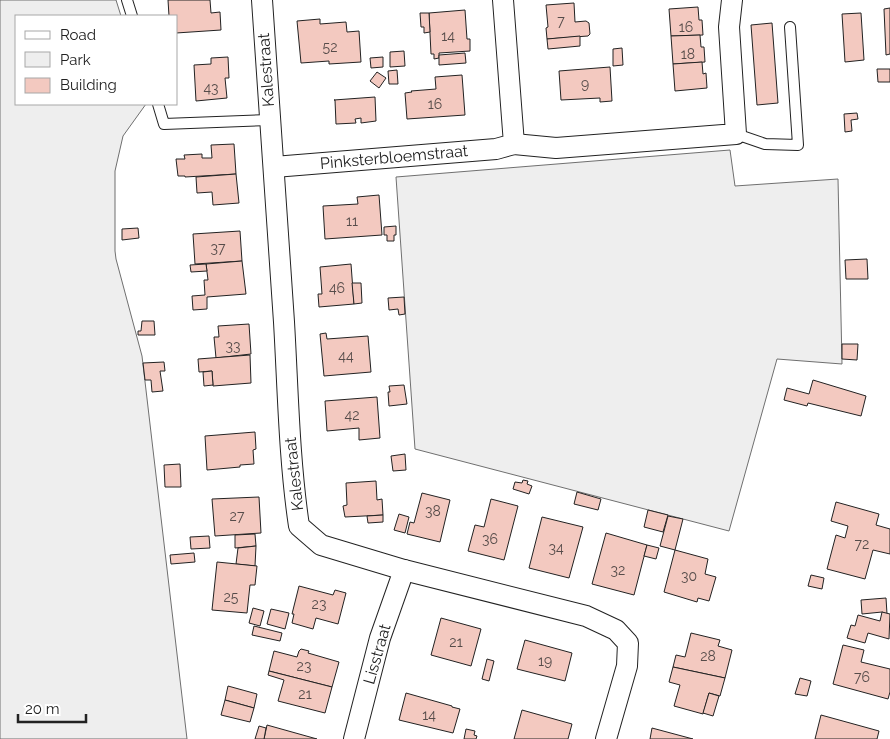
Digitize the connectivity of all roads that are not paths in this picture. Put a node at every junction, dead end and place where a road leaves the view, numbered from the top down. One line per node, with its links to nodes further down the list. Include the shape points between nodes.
1 (127, 0): 5 (lane)
2 (262, 0): 8 (street, Kalestraat)
3 (503, 0): 10 (street)
4 (732, 0): 9 (street, via 729,27)
5 (132, 15)
6 (790, 27): 9 (lane, via 798,145 766,144)
7 (158, 105): 8 (lane, via 164,124)
8 (270, 120): 11 (street, Kalestraat)
9 (736, 134): 10 (street, Pinksterbloemstraat, via 556,148)
10 (514, 144): 11 (street, Pinksterbloemstraat, via 496,149)
11 (274, 167): 12 (street, Kalestraat, via 289,428 299,526 321,545)
12 (404, 570): 13 (street, Lisstraat, via 380,638); 14 (street, Kalestraat, via 586,616 616,630 628,643 626,666)
13 (354, 739)
14 (606, 739)

